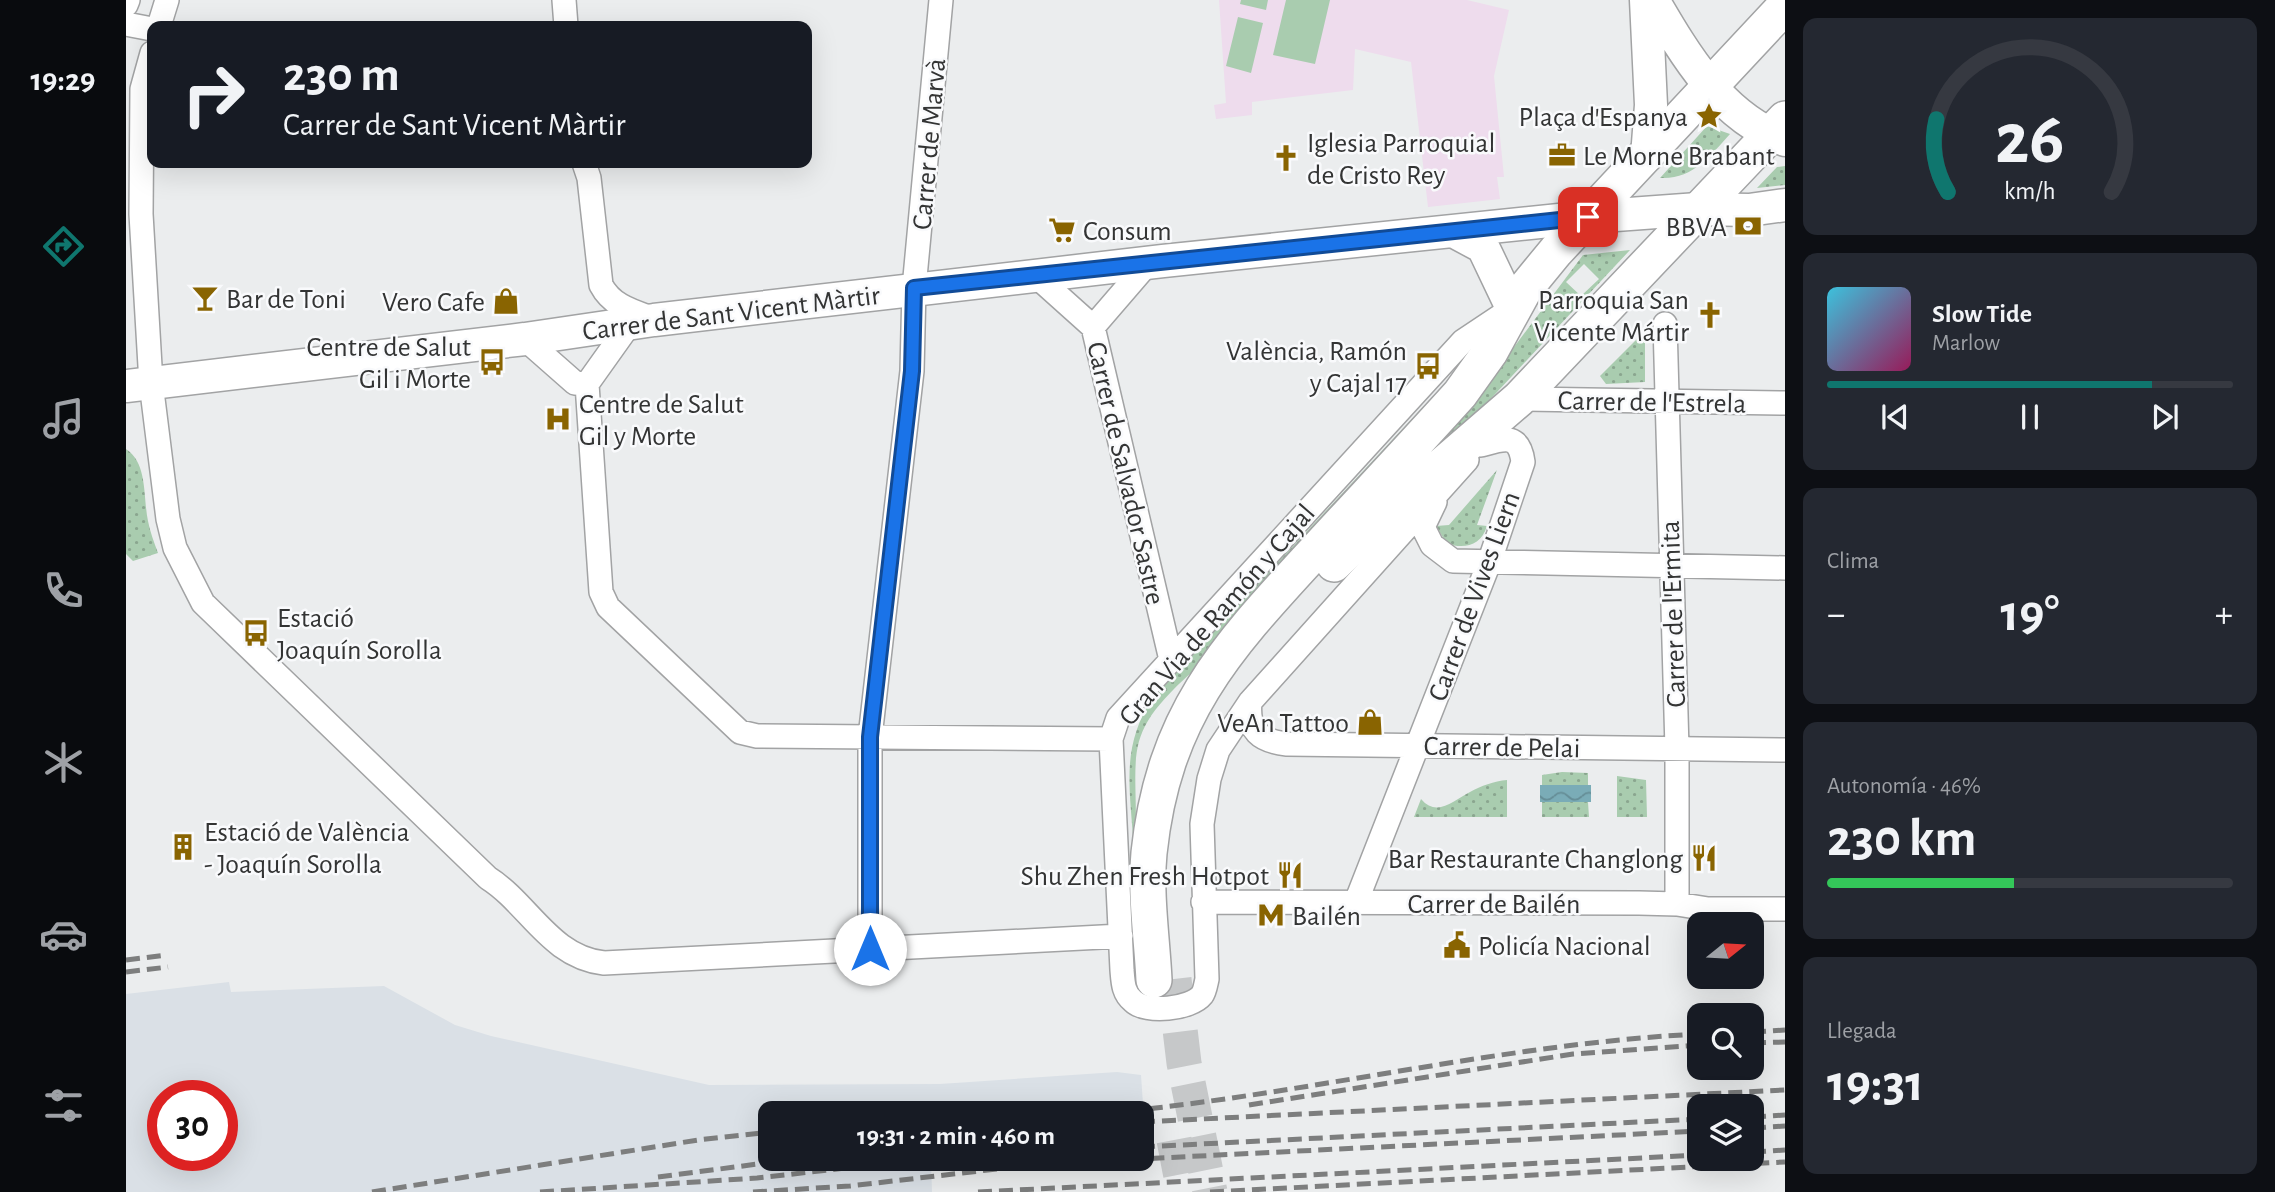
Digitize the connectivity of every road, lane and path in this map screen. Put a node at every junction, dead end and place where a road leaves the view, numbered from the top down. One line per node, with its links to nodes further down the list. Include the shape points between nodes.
1 (128, 0): 7 (street)
2 (167, 0): 9 (street)
3 (564, 0): 10 (street)
4 (941, 0): 24 (street, Carrer de Marvà)
5 (1646, 0): 16 (main road, via 1651,105)
6 (1653, 0): 14 (main road, via 1684,54)
7 (126, 5)
8 (1785, 6): 14 (main road)
9 (161, 21)
10 (566, 21)
11 (126, 24): 12 (street)
12 (147, 28)
13 (142, 66): 31 (street)
14 (1711, 86): 15 (main road, via 1746,119); 16 (main road)
15 (1780, 131): 19 (main road)
16 (1647, 156): 20 (main road)
17 (586, 168): 26 (street, via 600,285)
18 (1785, 205): 19 (main road)
19 (1698, 209): 20 (main road); 34 (main road, Gran Via de Ramón y Cajal)
20 (1588, 217): 21 (main road, Carrer de Sant Vicent Màrtir); 25 (main road, Gran Via de Ramón y Cajal)
21 (1455, 232): 22 (main road, Carrer de Sant Vicent Màrtir); 25 (main road, via 1483,247)
22 (1149, 262): 23 (main road, Carrer de Sant Vicent Màrtir); 28 (street, Carrer de Salvador Sastre)
23 (1035, 275): 24 (main road, Carrer de Sant Vicent Màrtir); 28 (street, Carrer de Salvador Sastre)
24 (914, 288): 26 (main road, Carrer de Sant Vicent Màrtir); 41 (street, Carrer de Marvà, via 912,371)
25 (1512, 308): 34 (main road, Gran Via de Ramón y Cajal, via 1490,352 1460,394 1235,639 1184,719 1169,756 1149,855 1164,980 1174,826 1199,746 1223,698 1258,647 1352,546); 39 (street, Gran Via de Ramón y Cajal, via 1463,341)
26 (642, 323): 29 (main road, Carrer de Sant Vicent Màrtir); 30 (street)
27 (1665, 324): 32 (street, Carrer de l'Ermita)
28 (1093, 327): 39 (street, Carrer de Salvador Sastre)
29 (525, 339): 30 (street, via 575,383); 31 (main road, Carrer de Sant Vicent Màrtir)
30 (587, 384): 41 (street, via 601,592 608,607 740,732)
31 (139, 385): 51 (street, via 175,548 203,603 565,950 604,963)
32 (1666, 400): 33 (street, Carrer de l'Estrela); 34 (street, Carrer de l'Estrela); 37 (street, Carrer de l'Ermita)
33 (1785, 403)
34 (1498, 422): 35 (street, Gran Via de Ramón y Cajal); 36 (street, Carrer de Vives Liern, via 1506,439 1521,448 1523,462)
35 (1440, 492): 36 (street, via 1426,516 1426,537 1453,561); 40 (street, Gran Via de Ramón y Cajal)
36 (1489, 563): 37 (street); 43 (street, Carrer de Vives Liern)
37 (1670, 567): 38 (street); 44 (street, Carrer de l'Ermita)
38 (1785, 568)
39 (1171, 660): 42 (street, Gran Via de Ramón y Cajal, via 1118,718)
40 (1250, 702): 43 (street, Carrer de Pelai, via 1250,724 1266,741); 46 (street, Gran Via de Ramón y Cajal, via 1219,750 1209,779 1202,824)
41 (870, 737): 42 (street); 51 (street, Carrer de Marvà)
42 (1111, 739): 50 (street, Gran Via de Ramón y Cajal)
43 (1418, 745): 44 (street, Carrer de Pelai); 47 (street, Carrer de Vives Liern)
44 (1677, 749): 45 (street, Carrer de Pelai); 48 (street, Carrer de l'Ermita)
45 (1785, 750)
46 (1203, 902): 47 (street, Carrer de Bailén); 50 (street, Gran Via de Ramón y Cajal, via 1208,979 1203,994 1191,1003 1144,1007 1133,1002 1123,987)
47 (1356, 902): 48 (street, Carrer de Bailén)
48 (1677, 904): 49 (street, Carrer de Bailén, via 1708,909)
49 (1785, 909)
50 (1121, 936): 51 (street)
51 (870, 949)

